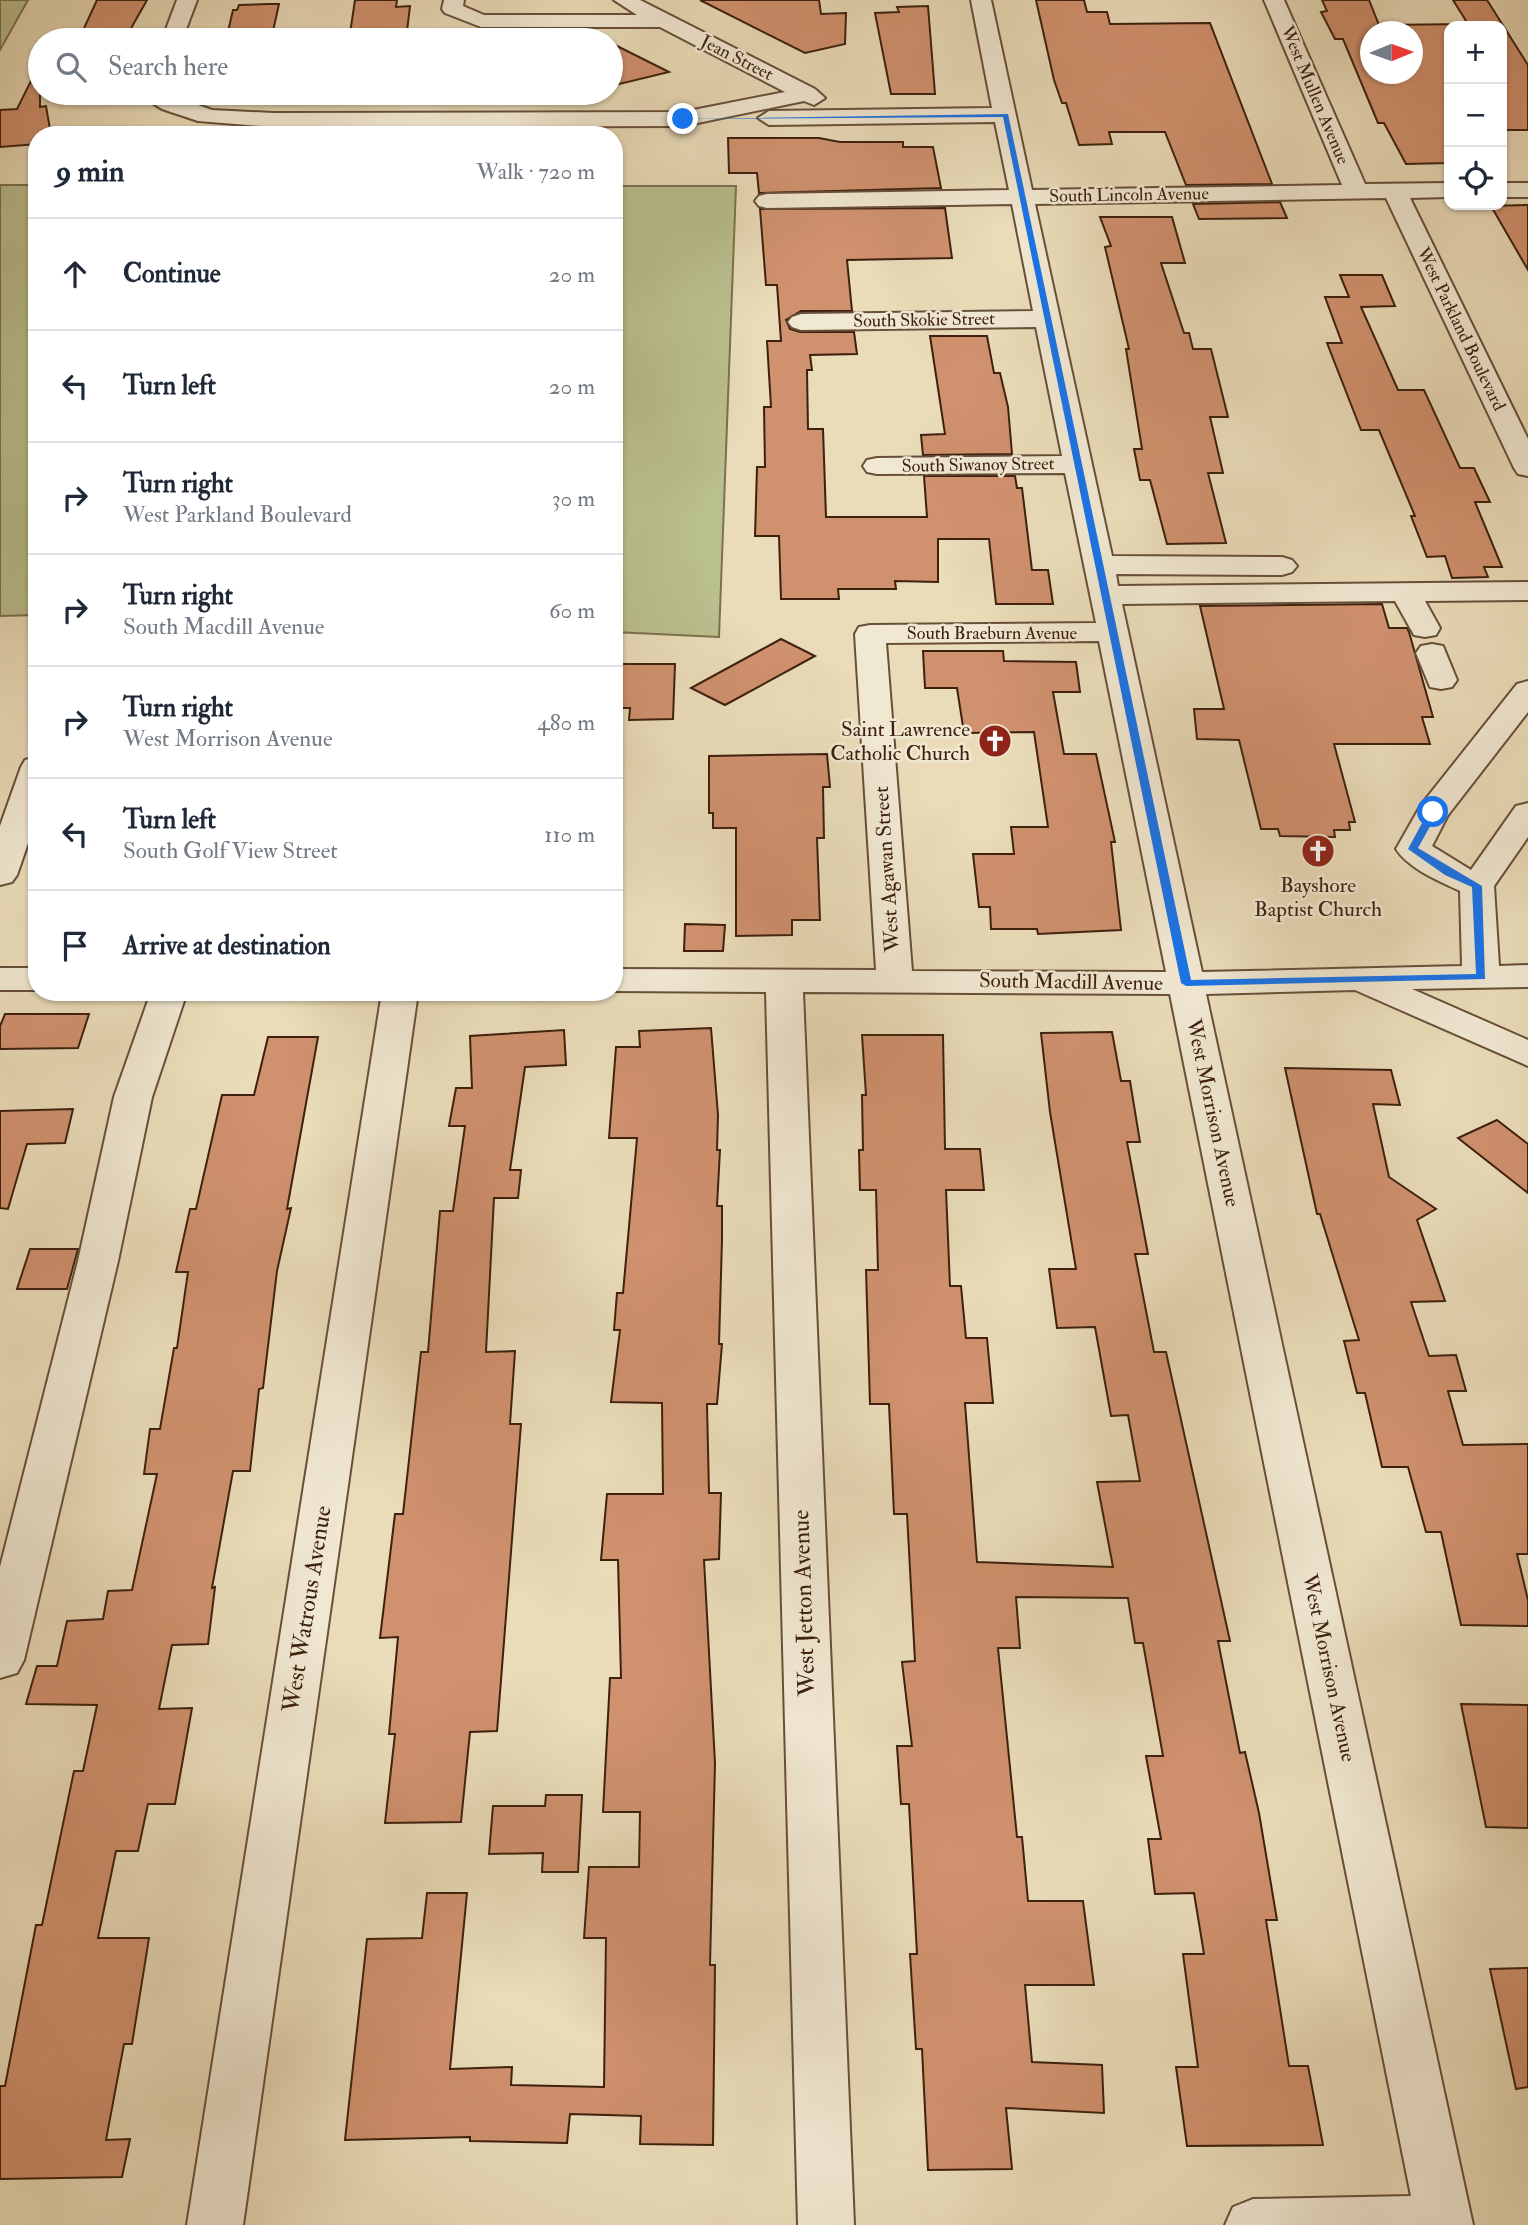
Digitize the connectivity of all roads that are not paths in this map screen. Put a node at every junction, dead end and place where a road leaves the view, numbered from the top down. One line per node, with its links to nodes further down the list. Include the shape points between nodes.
1 (187, 0): 8 (street)
2 (454, 0): 7 (street, via 452,9 481,21)
3 (624, 0): 7 (street, Jean Street)
4 (981, 0): 12 (street, West Morrison Avenue)
5 (1252, 0): 16 (street, West Mullen Avenue)
6 (1274, 0): 19 (street, West Mullen Avenue)
7 (664, 21): 9 (street, Jean Street)
8 (176, 28)
9 (807, 94): 13 (street, Jean Street); 14 (street)
10 (170, 105): 15 (street, via 204,117)
11 (249, 105): 15 (street)
12 (1006, 115): 13 (street); 25 (street, West Morrison Avenue)
13 (850, 117): 14 (street)
14 (683, 119): 15 (street)
15 (272, 120)
16 (1305, 127)
17 (1321, 165): 18 (street, West Mullen Avenue)
18 (1331, 190): 19 (street, South Lincoln Avenue); 25 (street, South Lincoln Avenue)
19 (1356, 190): 20 (street, South Lincoln Avenue)
20 (1394, 190): 21 (street, South Lincoln Avenue); 32 (street, West Parkland Boulevard)
21 (1423, 190): 22 (street, South Lincoln Avenue); 27 (street, West Parkland Boulevard)
22 (1444, 190)
23 (1507, 190): 24 (street)
24 (1528, 190)
25 (1022, 197): 26 (street, South Lincoln Avenue); 28 (street, West Morrison Avenue)
26 (767, 201)
27 (1434, 214)
28 (1048, 318): 29 (street, South Skokie Street); 30 (street, West Morrison Avenue)
29 (801, 322)
30 (1078, 464): 31 (street, South Siwanoy Street); 33 (street, West Morrison Avenue)
31 (877, 466)
32 (1528, 468)
33 (1099, 565): 34 (street); 37 (street, West Morrison Avenue)
34 (1319, 578): 36 (street); 37 (street)
35 (1528, 591): 36 (street)
36 (1405, 592): 40 (street)
37 (1105, 595): 38 (street, West Morrison Avenue)
38 (1113, 632): 39 (street, South Braeburn Avenue); 55 (street, West Morrison Avenue)
39 (870, 634): 52 (street, West Agawan Street)
40 (1433, 654)
41 (1528, 691): 46 (street, via 1433,812 1413,849)
42 (28, 793): 45 (street)
43 (1528, 813): 46 (street)
44 (1528, 859): 47 (street)
45 (0, 875)
46 (1477, 886): 47 (street)
47 (1480, 927): 54 (street)
48 (0, 979): 49 (street)
49 (28, 979)
50 (1352, 979): 54 (street, South Macdill Avenue); 55 (street, South Macdill Avenue); 58 (street, via 1444,1014)
51 (623, 980): 53 (street, South Macdill Avenue)
52 (895, 980): 53 (street, South Macdill Avenue); 55 (street, South Macdill Avenue)
53 (784, 981): 62 (street, West Jetton Avenue)
54 (1513, 982)
55 (1186, 983): 60 (street, West Morrison Avenue)
56 (166, 1001): 59 (street, via 133,1097 98,1261)
57 (399, 1001): 61 (street, West Watrous Avenue)
58 (1528, 1054)
59 (0, 1660)
60 (1445, 2223): 63 (street)
61 (215, 2225)
62 (826, 2225)
63 (1253, 2225)

